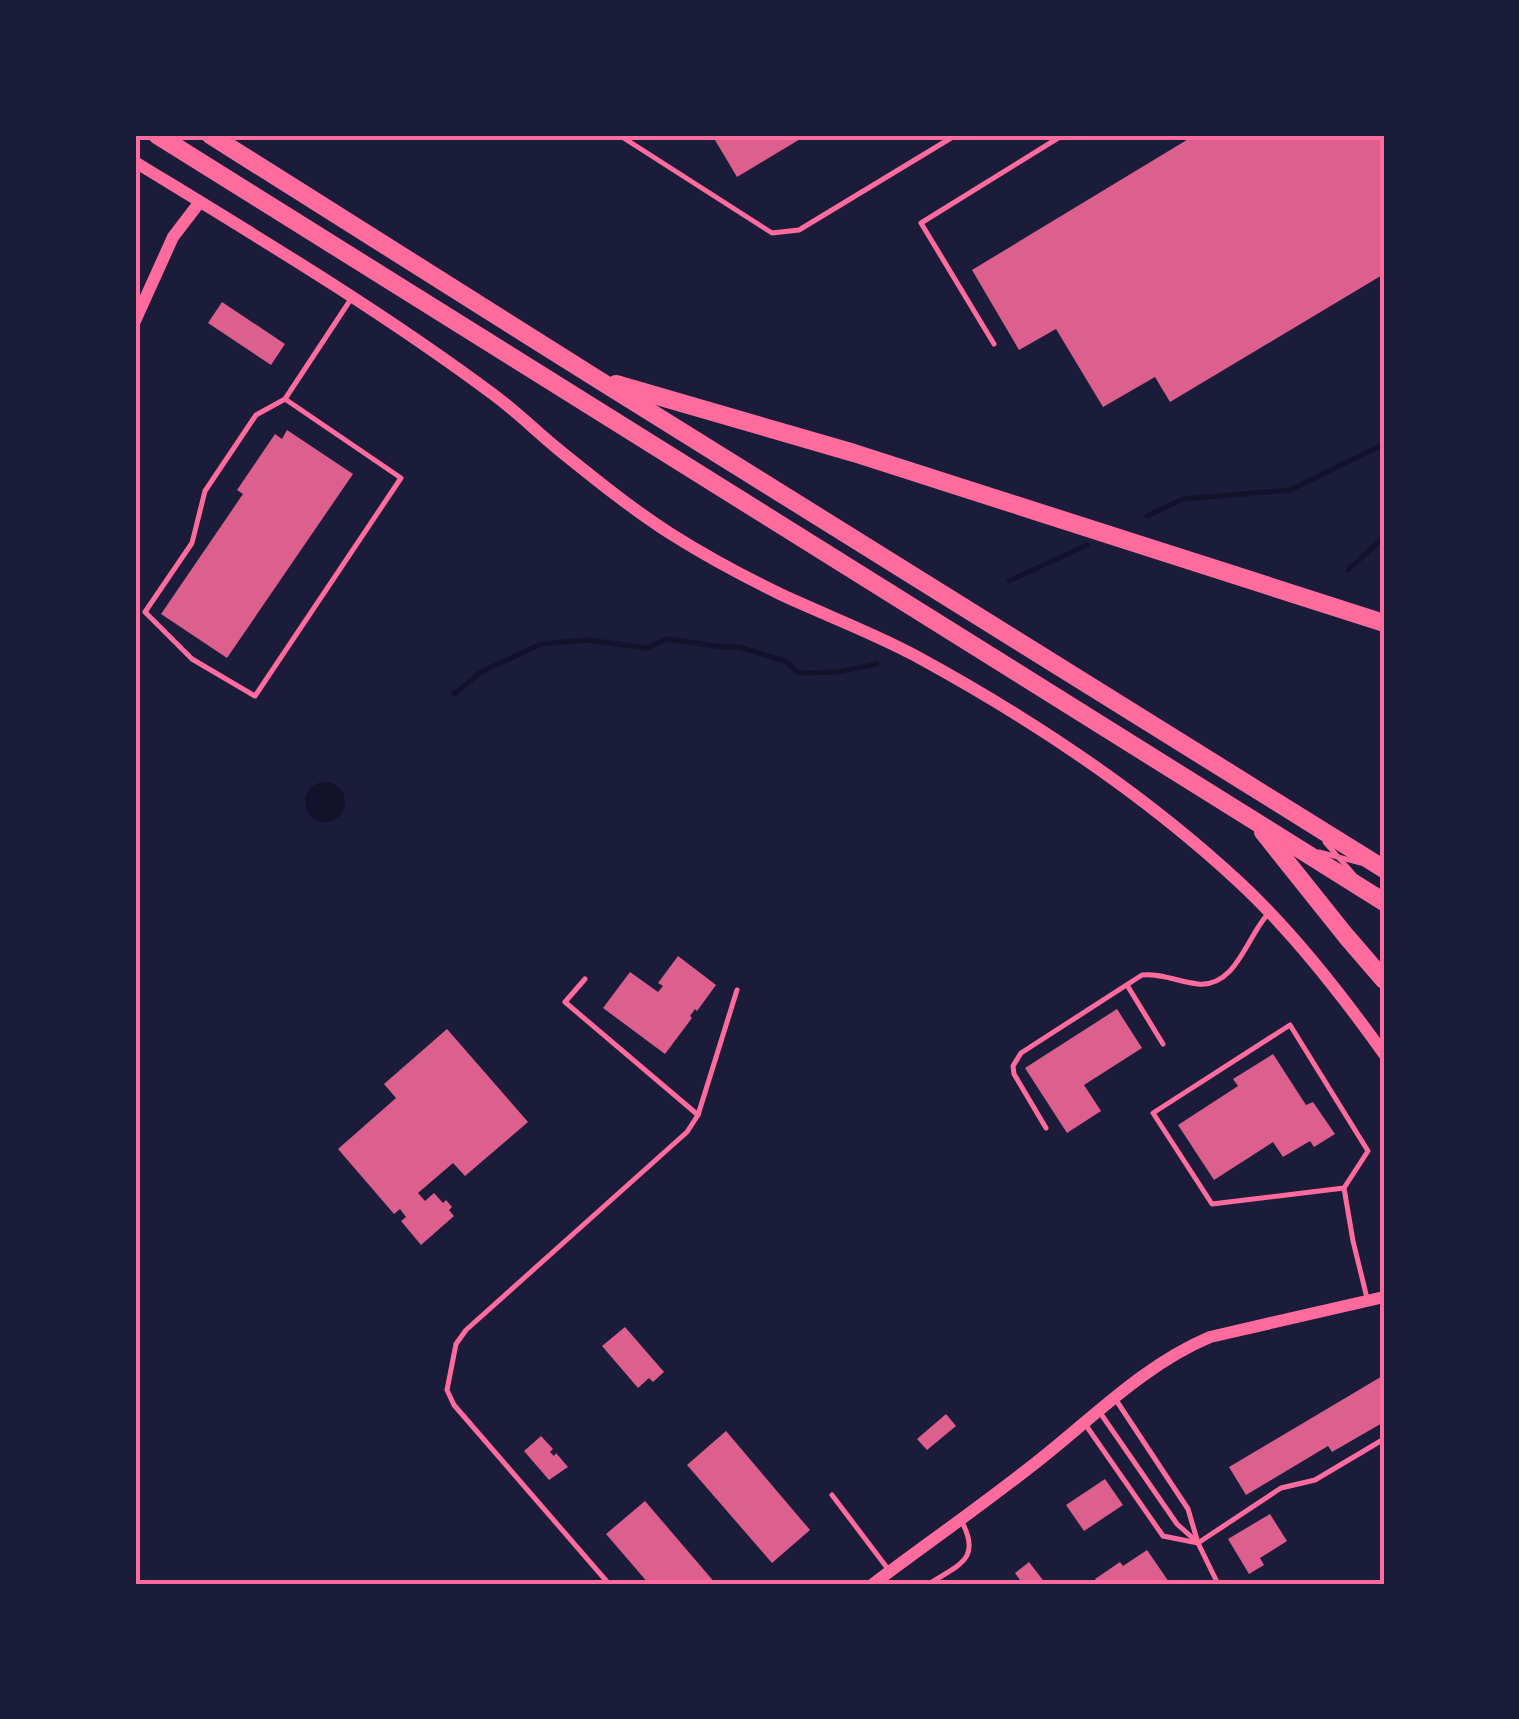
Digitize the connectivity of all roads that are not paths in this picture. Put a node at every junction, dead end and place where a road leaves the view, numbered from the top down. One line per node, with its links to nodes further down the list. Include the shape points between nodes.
1 (157, 135): 15 (highway)
2 (210, 135): 11 (highway)
3 (619, 135): 4 (lane, via 772,233 798,230)
4 (956, 135)
5 (1063, 135): 10 (lane, via 921,223)
6 (135, 162): 7 (street)
7 (199, 203): 8 (street); 9 (street, via 173,237)
8 (353, 297): 12 (lane); 20 (street, via 496,396 668,532 916,656 1069,750 1171,822)
9 (135, 321)
10 (994, 344)
11 (594, 377): 13 (highway); 14 (highway)
12 (286, 399): 12 (lane, via 256,414 205,491 192,543 145,612 192,658 255,696 400,478)
13 (1384, 623)
14 (1307, 820): 17 (lane); 18 (highway)
15 (1256, 823): 16 (highway); 22 (highway)
16 (1292, 844): 17 (lane); 19 (highway)
17 (1339, 858): 18 (lane); 19 (lane)
18 (1384, 869)
19 (1378, 898)
20 (1269, 913): 23 (lane, via 1220,980 1198,984 1147,974); 26 (street)
21 (584, 980): 27 (lane, via 565,1002)
22 (1384, 980)
23 (1127, 985): 25 (lane); 28 (lane, via 1021,1053 1014,1074)
24 (737, 990): 27 (lane)
25 (1164, 1044)
26 (1384, 1054)
27 (698, 1114): 40 (lane, via 687,1132 456,1344 448,1390 454,1405)
28 (1046, 1128)
29 (1344, 1188): 29 (lane, via 1368,1151 1290,1026 1153,1113 1212,1204); 31 (lane)
30 (1384, 1297): 31 (street)
31 (1368, 1300): 32 (street, via 1210,1337)
32 (1114, 1398): 33 (street); 38 (lane, via 1188,1510)
33 (1100, 1412): 34 (street); 38 (lane, via 1176,1524)
34 (1084, 1424): 37 (street); 38 (lane, via 1163,1536)
35 (1384, 1439): 38 (lane, via 1314,1480 1281,1488)
36 (832, 1495): 39 (lane)
37 (960, 1519): 39 (street); 42 (lane, via 971,1549)
38 (1198, 1543): 43 (lane)
39 (890, 1572): 41 (street)
40 (609, 1584)
41 (873, 1584)
42 (929, 1584)
43 (1218, 1584)

